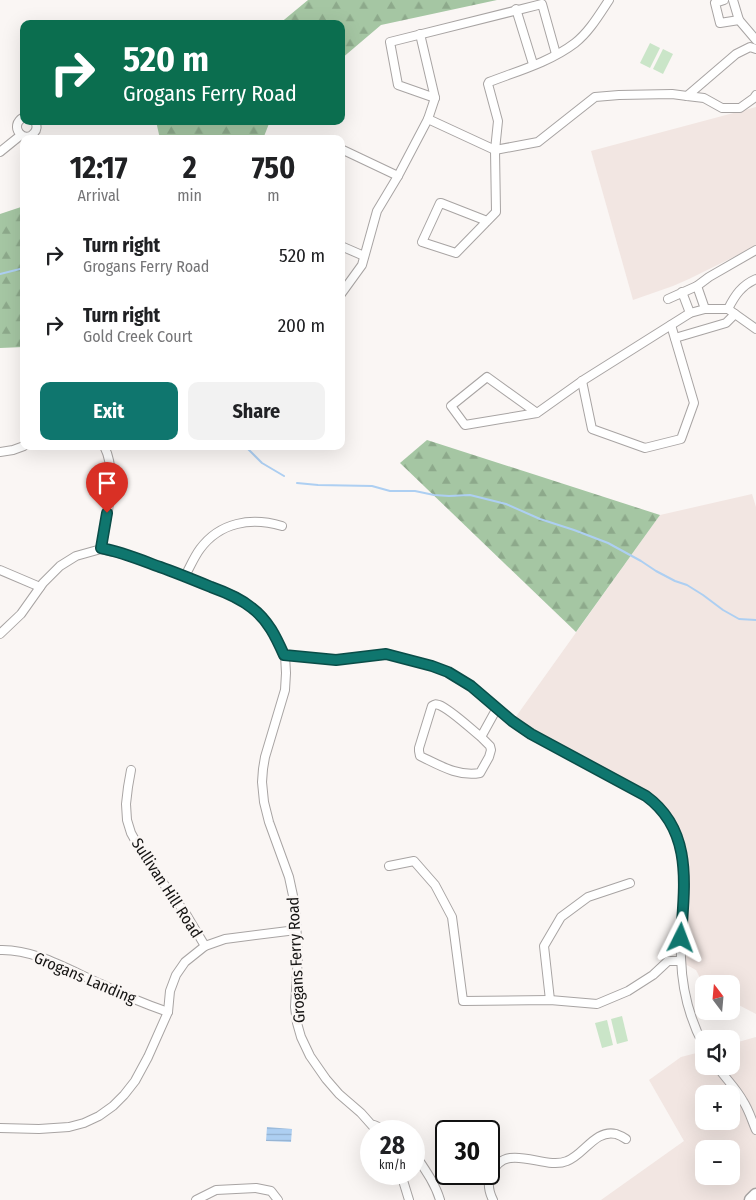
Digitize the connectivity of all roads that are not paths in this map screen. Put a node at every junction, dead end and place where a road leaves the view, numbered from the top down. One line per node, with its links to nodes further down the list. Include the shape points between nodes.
1 (609, 0): 9 (street, via 590,28 575,43)
2 (724, 0): 5 (street, via 715,3 720,23)
3 (733, 0): 5 (street)
4 (516, 9): 6 (street); 9 (street, via 542,4); 10 (street)
5 (739, 20): 7 (street)
6 (420, 34): 13 (street); 13 (street, via 390,42 398,85)
7 (756, 40)
8 (756, 49): 12 (street, via 750,47 736,54)
9 (556, 54): 10 (street)
10 (533, 64): 18 (street, via 488,84 498,121)
11 (756, 95): 12 (street, via 740,108 722,108 704,98)
12 (686, 96): 18 (street, via 619,94 595,97 538,142)
13 (435, 98): 15 (street)
14 (20, 119): 16 (street, via 17,130)
15 (428, 119): 18 (street); 21 (street)
16 (21, 135)
17 (20, 136): 20 (street)
18 (495, 150): 22 (street, via 496,212)
19 (345, 151): 21 (street)
20 (0, 152)
21 (398, 176): 25 (street, via 377,211)
22 (487, 221): 22 (street, via 456,252 422,241 440,203)
23 (345, 248): 25 (street)
24 (756, 250): 27 (street)
25 (364, 256): 28 (street, via 362,265)
26 (756, 279): 32 (street, via 740,288)
27 (697, 286): 29 (street); 31 (street)
28 (345, 288)
29 (682, 292): 30 (street); 33 (street)
30 (668, 298)
31 (705, 308): 32 (street); 33 (street)
32 (728, 308): 34 (street)
33 (690, 314): 35 (street)
34 (735, 314): 36 (street); 37 (street, via 726,323)
35 (671, 325): 37 (street); 38 (street)
36 (756, 329)
37 (676, 338): 38 (street, via 694,404 681,438 645,448 592,429)
38 (582, 381): 39 (street)
39 (537, 413): 39 (street, via 487,377 451,406 465,425)
40 (20, 447): 42 (street)
41 (105, 450): 44 (street, via 112,482)
42 (0, 452)
43 (282, 526): 46 (street, via 252,521 224,529 202,547)
44 (101, 548): 46 (street, Grogans Ferry Road); 47 (street, via 76,556 60,566)
45 (0, 570): 47 (street)
46 (185, 576): 49 (street, Grogans Ferry Road, via 234,596 252,608 272,630)
47 (40, 587): 48 (street, via 21,614)
48 (0, 634)
49 (284, 655): 50 (street, via 336,660 386,654 448,672); 55 (street, Grogans Ferry Road, via 285,690 262,769 262,782 269,822 293,890)
50 (497, 708): 51 (street); 58 (street, via 531,734 646,796 669,820 683,858)
51 (481, 737): 51 (street, via 446,708 434,705 419,754 456,772 480,773 491,750)
52 (131, 770): 56 (street, Sullivan Hill Road, via 126,804 131,833)
53 (389, 866): 59 (street, via 414,861 435,885 452,917 463,1001)
54 (630, 883): 59 (street, via 588,898 562,916 544,946)
55 (296, 930): 56 (street, via 225,939); 63 (street, Grogans Ferry Road, via 295,1007 301,1037 326,1079)
56 (206, 946): 60 (street, via 185,962 176,975)
57 (0, 950): 60 (street, Grogans Landing, via 34,955)
58 (681, 961): 59 (street, via 668,961 628,991 597,1004); 61 (street, via 685,990)
59 (550, 1000)
60 (168, 1012): 64 (street, via 135,1081 119,1101 99,1116 69,1127)
61 (697, 1030)
62 (723, 1075): 65 (street, via 745,1103)
63 (368, 1120)
64 (0, 1128)
65 (756, 1130)
66 (626, 1138): 74 (street, via 616,1134 603,1135 561,1163 520,1157 508,1159 500,1163 489,1177 488,1186)
67 (425, 1168): 73 (street)
68 (404, 1185): 72 (street)
69 (756, 1195): 75 (main road)
70 (196, 1200): 71 (street, via 216,1190 256,1188 271,1191)
71 (278, 1200)
72 (409, 1200)
73 (440, 1200)
74 (493, 1200)
75 (751, 1200)

